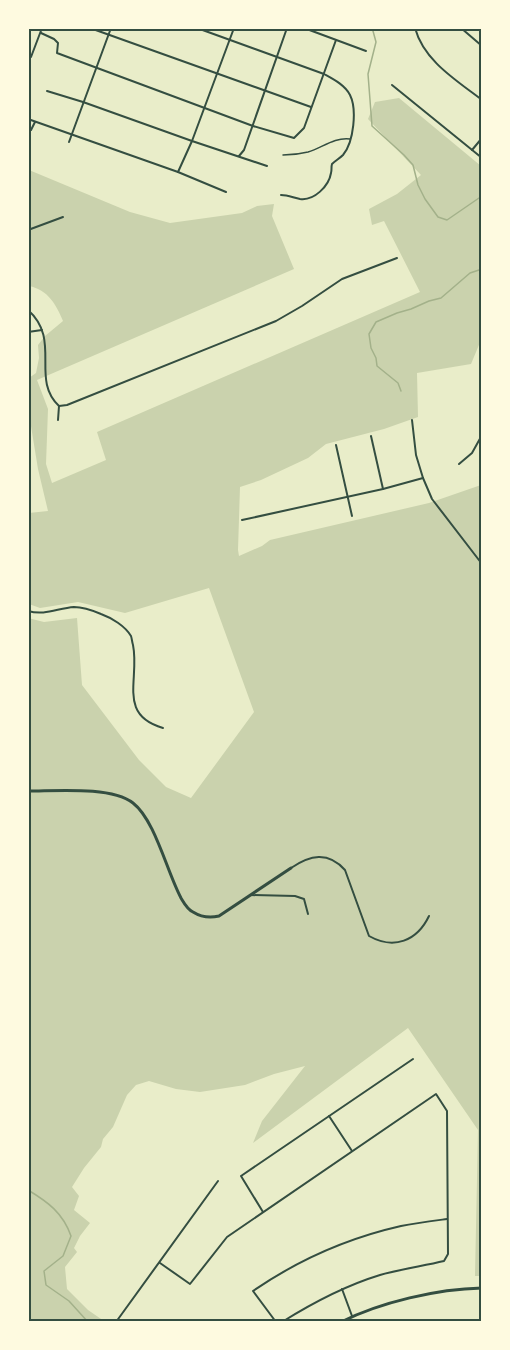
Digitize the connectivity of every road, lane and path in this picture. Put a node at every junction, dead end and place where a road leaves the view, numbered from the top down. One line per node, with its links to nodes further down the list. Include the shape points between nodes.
1 (40, 28): 10 (street); 11 (street)
2 (90, 28): 12 (street)
3 (111, 28): 12 (street)
4 (196, 28): 13 (street)
5 (234, 28): 13 (street)
6 (287, 28): 18 (street)
7 (304, 28): 14 (street)
8 (415, 28): 25 (street, via 425,52)
9 (461, 28): 15 (street)
10 (32, 30)
11 (41, 33): 17 (street); 19 (street, via 58,43 57,53)
12 (109, 35): 19 (street); 20 (street)
13 (229, 40): 18 (street); 20 (street)
14 (336, 40): 16 (street); 21 (street)
15 (482, 46)
16 (366, 51)
17 (31, 57)
18 (277, 57): 21 (street); 24 (street)
19 (96, 68): 26 (street); 27 (street)
20 (217, 74): 24 (street); 27 (street)
21 (324, 74): 28 (street); 35 (street, via 337,80 350,94)
22 (392, 84): 38 (street)
23 (47, 91): 26 (street)
24 (265, 92): 28 (street); 31 (street)
25 (482, 100)
26 (83, 102): 33 (street); 36 (street)
27 (205, 108): 31 (street); 36 (street)
28 (312, 108): 31 (street, via 304,128 294,138)
29 (28, 119): 30 (street)
30 (34, 122): 32 (street); 33 (street)
31 (253, 126): 40 (street)
32 (31, 130)
33 (71, 135): 37 (street); 43 (street)
34 (482, 138): 38 (street)
35 (350, 139): 39 (street); 45 (street, via 344,154 332,164 331,174 320,192 302,199)
36 (192, 141): 40 (street); 43 (street)
37 (69, 142)
38 (472, 150): 41 (street)
39 (283, 155)
40 (239, 156): 42 (street)
41 (482, 158)
42 (267, 166)
43 (178, 172): 44 (street)
44 (226, 192)
45 (281, 195)
46 (63, 217): 47 (street)
47 (28, 230)
48 (397, 258): 54 (street, via 342,279 276,321)
49 (28, 310): 50 (street)
50 (42, 330): 51 (street); 54 (street, via 46,340 45,385)
51 (28, 332)
52 (28, 354): 53 (street)
53 (28, 369)
54 (58, 406): 55 (street)
55 (58, 420)
56 (412, 420): 61 (street)
57 (482, 435): 60 (street, via 472,453)
58 (371, 436): 62 (street)
59 (336, 445): 63 (street)
60 (459, 464)
61 (423, 478): 62 (street); 66 (street, via 432,499)
62 (383, 489): 63 (street)
63 (348, 497): 64 (street); 65 (street)
64 (352, 516)
65 (242, 520)
66 (482, 564)
67 (28, 611): 68 (street, via 37,614 77,607 120,624 130,636 135,656 134,704 145,720)
68 (163, 728)
69 (28, 791): 71 (street, via 98,792 133,803 148,820 178,891 193,913 219,916)
70 (291, 867): 71 (street); 73 (street, via 323,856 338,862 345,870 369,936 380,942 394,943 416,935)
71 (250, 896): 72 (street, via 295,896 304,899)
72 (308, 914)
73 (429, 916)
74 (413, 1059): 75 (street)
75 (329, 1116): 76 (street); 78 (street, via 241,1176)
76 (352, 1150): 78 (street); 79 (street, via 436,1094 447,1111)
77 (218, 1181): 80 (street)
78 (264, 1212): 80 (street, via 227,1237 190,1284)
79 (447, 1219): 82 (street, via 448,1254 444,1261 381,1275); 85 (street, via 354,1240 278,1274 253,1291)
80 (160, 1263): 84 (street)
81 (482, 1288): 83 (street, via 438,1292)
82 (342, 1289): 83 (street); 86 (street)
83 (352, 1316): 87 (street)
84 (116, 1322)
85 (276, 1322)
86 (282, 1322)
87 (341, 1322)

